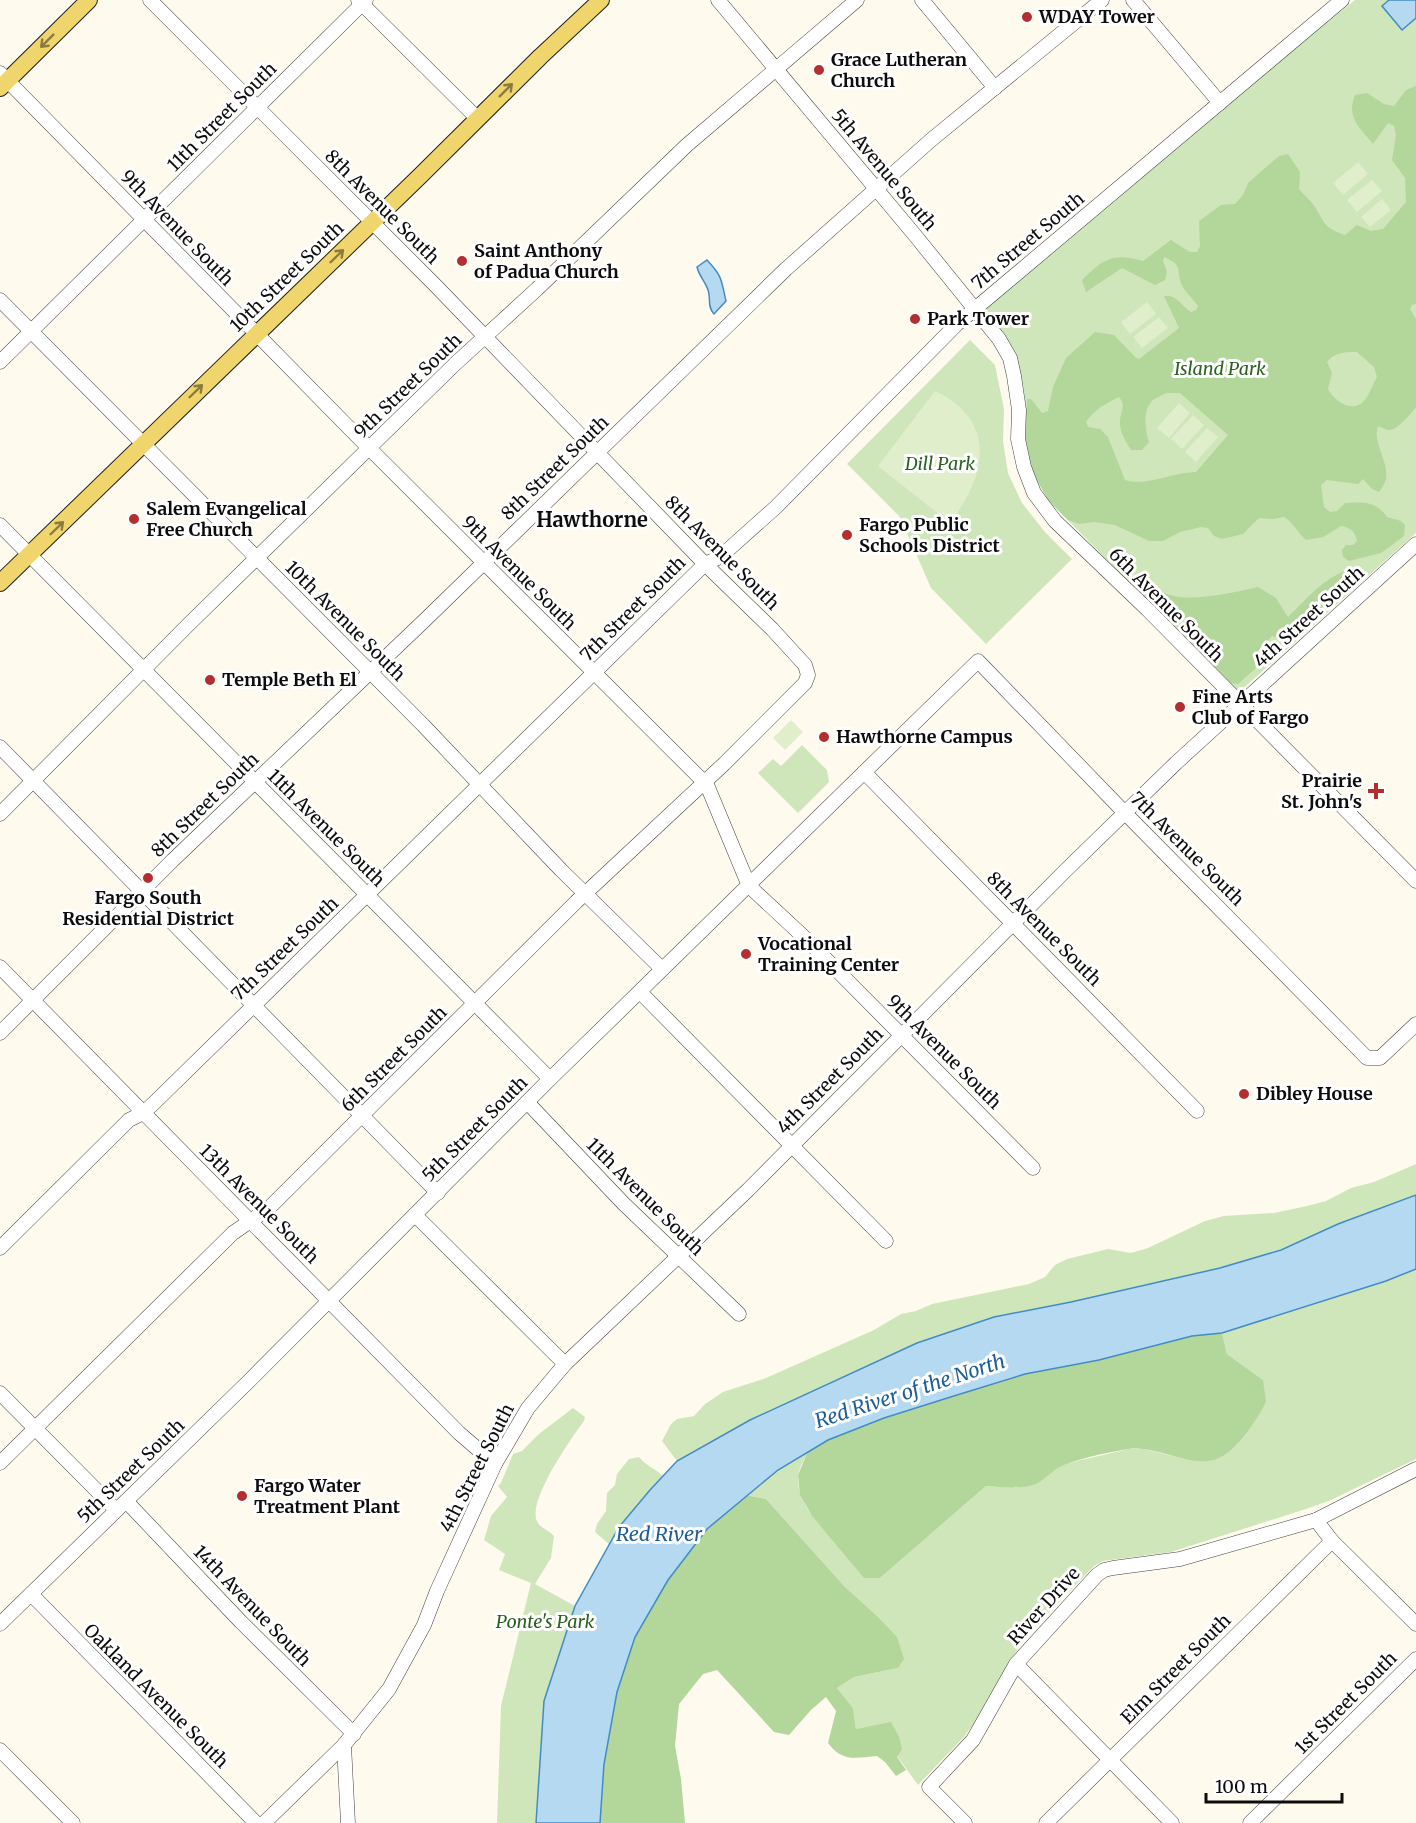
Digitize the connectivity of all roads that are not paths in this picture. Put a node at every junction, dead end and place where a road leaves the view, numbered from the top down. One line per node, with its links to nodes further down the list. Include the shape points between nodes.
1 (89, 0): 12 (main road, one-way to 12)
2 (150, 0): 15 (street, 8th Avenue South)
3 (601, 0): 16 (main road, 10th Street South, one-way to 3)
4 (718, 0): 11 (street, 5th Avenue South)
5 (857, 0): 11 (street, 9th Street South)
6 (922, 0): 13 (street)
7 (1102, 0): 13 (street, 8th Street South)
8 (1133, 0): 14 (street)
9 (1342, 0): 14 (street, 7th Street South)
10 (362, 1): 15 (street, 11th Street South); 16 (street)
11 (776, 69): 17 (street, 5th Avenue South); 24 (street, 9th Street South, via 687,145)
12 (3, 80): 18 (street, 9th Avenue South)
13 (995, 88): 17 (street, 8th Street South)
14 (1220, 103): 21 (street, 7th Street South)
15 (258, 108): 18 (street, 11th Street South); 19 (street, 8th Avenue South)
16 (477, 118): 19 (main road, 10th Street South)
17 (876, 189): 21 (street, 5th Avenue South); 28 (street, 8th Street South, via 786,268)
18 (144, 219): 22 (street, 11th Street South); 23 (street, 9th Avenue South)
19 (372, 222): 23 (main road, 10th Street South, one-way to 19); 24 (street, 8th Avenue South)
20 (0, 300): 22 (street, 10th Avenue South)
21 (974, 309): 34 (street, 7th Street South, via 776,507 720,557); 41 (street, 6th Avenue South, via 1010,358 1019,410 1018,439 1034,493 1055,521)
22 (31, 331): 25 (street, 11th Street South); 26 (street, 10th Avenue South)
23 (256, 334): 26 (main road, 10th Street South, one-way to 23); 27 (street, 9th Avenue South)
24 (485, 337): 27 (street, 9th Street South); 28 (street, 8th Avenue South)
25 (0, 362)
26 (142, 444): 31 (main road, 10th Street South, one-way to 26); 32 (street, 10th Avenue South)
27 (370, 449): 32 (street, 9th Street South); 33 (street, 9th Avenue South)
28 (597, 452): 33 (street, 8th Street South); 34 (street, 8th Avenue South)
29 (0, 525): 31 (street, 11th Avenue South)
30 (1416, 544): 41 (street, 4th Street South)
31 (30, 555): 35 (main road, 10th Street South); 37 (street, 11th Avenue South)
32 (257, 559): 37 (street, 9th Street South); 38 (street, 10th Avenue South)
33 (483, 563): 38 (street, 8th Street South); 39 (street, 9th Avenue South)
34 (705, 564): 39 (street, 7th Street South); 40 (street, 8th Avenue South, via 805,665)
35 (0, 583)
36 (978, 661): 43 (street, 5th Street South); 48 (street, 7th Avenue South)
37 (144, 670): 44 (street, 9th Street South); 45 (street, 11th Avenue South)
38 (370, 672): 45 (street, 8th Street South); 47 (street, 10th Avenue South)
39 (594, 674): 46 (street, 9th Avenue South); 47 (street, 7th Street South)
40 (808, 675): 46 (street, 6th Street South, via 805,683)
41 (1240, 704): 48 (street, 4th Street South); 50 (street, 6th Avenue South)
42 (0, 747): 44 (street)
43 (864, 772): 51 (street, 5th Street South); 55 (street, 8th Avenue South)
44 (33, 780): 49 (street, 9th Street South); 52 (street)
45 (255, 782): 52 (street, 8th Street South); 53 (street, 11th Avenue South)
46 (704, 782): 51 (street, 9th Avenue South); 54 (street, 6th Street South)
47 (480, 784): 53 (street, 7th Street South); 54 (street, 10th Avenue South)
48 (1125, 813): 55 (street, 4th Street South); 62 (street, 7th Avenue South, via 1367,1058 1380,1058)
49 (0, 814)
50 (1416, 880)
51 (749, 886): 57 (street, 5th Street South); 64 (street, 9th Avenue South)
52 (142, 891): 59 (street, 8th Street South); 61 (street)
53 (367, 894): 60 (street, 11th Avenue South); 61 (street, 7th Street South)
54 (585, 894): 57 (street, 10th Avenue South); 60 (street, 6th Street South)
55 (1013, 923): 64 (street, 4th Street South); 67 (street, 8th Avenue South)
56 (0, 967): 59 (street, 13th Avenue South)
57 (662, 969): 58 (street, 5th Street South)
58 (640, 992): 65 (street, 5th Street South); 70 (street)
59 (33, 1001): 63 (street, 8th Street South); 68 (street, 13th Avenue South)
60 (475, 1004): 65 (street, 11th Avenue South); 69 (street, 6th Street South)
61 (254, 1005): 68 (street, 7th Street South); 69 (street)
62 (1416, 1024)
63 (0, 1034)
64 (901, 1036): 70 (street, 4th Street South); 71 (street, 9th Avenue South)
65 (550, 1079): 66 (street, 5th Street South)
66 (527, 1102): 72 (street, 5th Street South); 77 (street, 11th Avenue South)
67 (1197, 1111)
68 (143, 1113): 74 (street, 13th Avenue South); 76 (street, 7th Street South, via 129,1120)
69 (363, 1116): 72 (street); 74 (street, 6th Street South, via 269,1208)
70 (791, 1147): 75 (street); 77 (street, 4th Street South)
71 (1033, 1168)
72 (438, 1193): 73 (street, 5th Street South)
73 (415, 1215): 78 (street, 5th Street South); 82 (street)
74 (251, 1220): 78 (street, 13th Avenue South); 84 (street, 6th Street South, via 233,1233)
75 (886, 1241)
76 (0, 1248)
77 (679, 1257): 79 (street, 11th Avenue South); 82 (street, 4th Street South)
78 (329, 1301): 80 (street, 13th Avenue South); 81 (street, 5th Street South)
79 (739, 1314)
80 (351, 1324): 81 (street, via 336,1317 321,1318 286,1352); 86 (street, 13th Avenue South)
81 (270, 1360): 88 (street, 5th Street South)
82 (565, 1364): 86 (street, 4th Street South, via 528,1408)
83 (0, 1393): 84 (street, 14th Avenue South)
84 (34, 1428): 85 (street, 6th Street South); 88 (street, 14th Avenue South)
85 (0, 1463)
86 (495, 1464): 96 (street, 4th Street South, via 424,1625 389,1689)
87 (1416, 1469): 89 (street)
88 (121, 1506): 91 (street, 5th Street South); 96 (street, 14th Avenue South)
89 (1316, 1520): 90 (street); 95 (street, River Drive, via 1180,1559 1104,1570)
90 (1332, 1541): 93 (street); 99 (street, Elm Street South)
91 (31, 1594): 92 (street, 5th Street South); 101 (street, Oakland Avenue South)
92 (0, 1624)
93 (1416, 1624)
94 (1416, 1659): 107 (street, 1st Street South)
95 (1016, 1664): 99 (street); 104 (street, River Drive, via 973,1740 929,1787)
96 (354, 1734): 97 (street, 4th Street South)
97 (344, 1745): 102 (street); 103 (street)
98 (0, 1750): 100 (street)
99 (1110, 1760): 105 (street, Elm Street South); 106 (street)
100 (73, 1823)
101 (256, 1823)
102 (264, 1823)
103 (348, 1823)
104 (965, 1823)
105 (1046, 1823)
106 (1172, 1823)
107 (1250, 1823)

